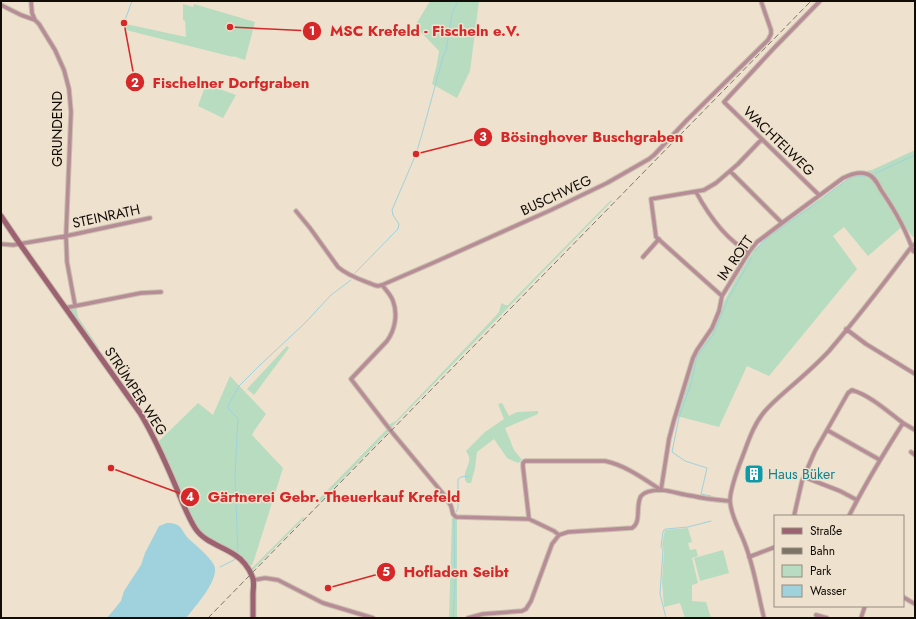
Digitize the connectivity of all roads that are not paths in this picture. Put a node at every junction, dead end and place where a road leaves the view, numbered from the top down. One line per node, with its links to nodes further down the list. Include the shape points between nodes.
1 (31, 1): 5 (street)
2 (761, 1): 22 (street, BUSCHWEG, via 771,30 768,40 649,159 551,210)
3 (820, 1): 6 (street, WACHTELWEG, via 724,102)
4 (1, 6): 5 (street)
5 (35, 20): 14 (street, GRUNDEND, via 55,50 69,89 71,112)
6 (762, 140): 7 (street); 9 (street, WACHTELWEG)
7 (730, 171): 8 (street, via 704,190); 13 (street)
8 (696, 192): 15 (street, via 651,199 656,236); 19 (street, via 723,231)
9 (819, 195): 13 (street, IM ROTT); 18 (street, IM ROTT, via 852,174 869,174 891,204)
10 (296, 211): 22 (street, via 338,267 349,275 374,285)
11 (1, 216): 17 (street, STRÜMPER WEG)
12 (150, 218): 14 (street, STEINRATH)
13 (782, 223): 19 (street, IM ROTT, via 757,242)
14 (66, 236): 17 (street); 25 (street, GRUNDEND, via 67,262)
15 (659, 239): 21 (street); 24 (street)
16 (1, 244): 17 (street)
17 (20, 244): 26 (street, STRÜMPER WEG)
18 (914, 245): 20 (street); 27 (street)
19 (749, 252): 24 (street, IM ROTT)
20 (915, 252)
21 (643, 257)
22 (382, 285): 39 (street, via 393,300 394,329 387,341 351,379 445,496 453,514 460,517)
23 (161, 292): 25 (street, via 141,293)
24 (722, 296): 34 (street, IM ROTT, via 712,328 693,358 671,433)
25 (75, 305): 26 (street)
26 (65, 308): 43 (street, STRÜMPER WEG, via 148,427 195,529 209,541 237,556)
27 (846, 329): 28 (street); 36 (street, via 812,368 764,412 750,437 736,474)
28 (915, 374)
29 (903, 423): 30 (street, via 878,404 852,390); 31 (street); 32 (street)
30 (827, 430): 32 (street); 33 (street)
31 (915, 430)
32 (880, 460): 35 (street)
33 (804, 477): 35 (street); 37 (street)
34 (661, 490): 36 (street); 39 (street, via 616,463 525,462 523,467); 40 (street, via 642,496 637,523 632,528 568,532)
35 (857, 500): 38 (street)
36 (730, 501): 42 (street)
37 (794, 515)
38 (850, 515)
39 (529, 519): 40 (street)
40 (559, 535): 50 (street, via 552,544 526,609)
41 (774, 547): 42 (street)
42 (749, 557): 51 (street)
43 (254, 580): 48 (street); 49 (street, via 278,580 323,603)
44 (904, 598): 45 (street)
45 (915, 604)
46 (866, 607): 53 (street)
47 (816, 615): 52 (street)
48 (253, 618)
49 (372, 618)
50 (468, 618)
51 (764, 618)
52 (827, 618)
53 (861, 618)

